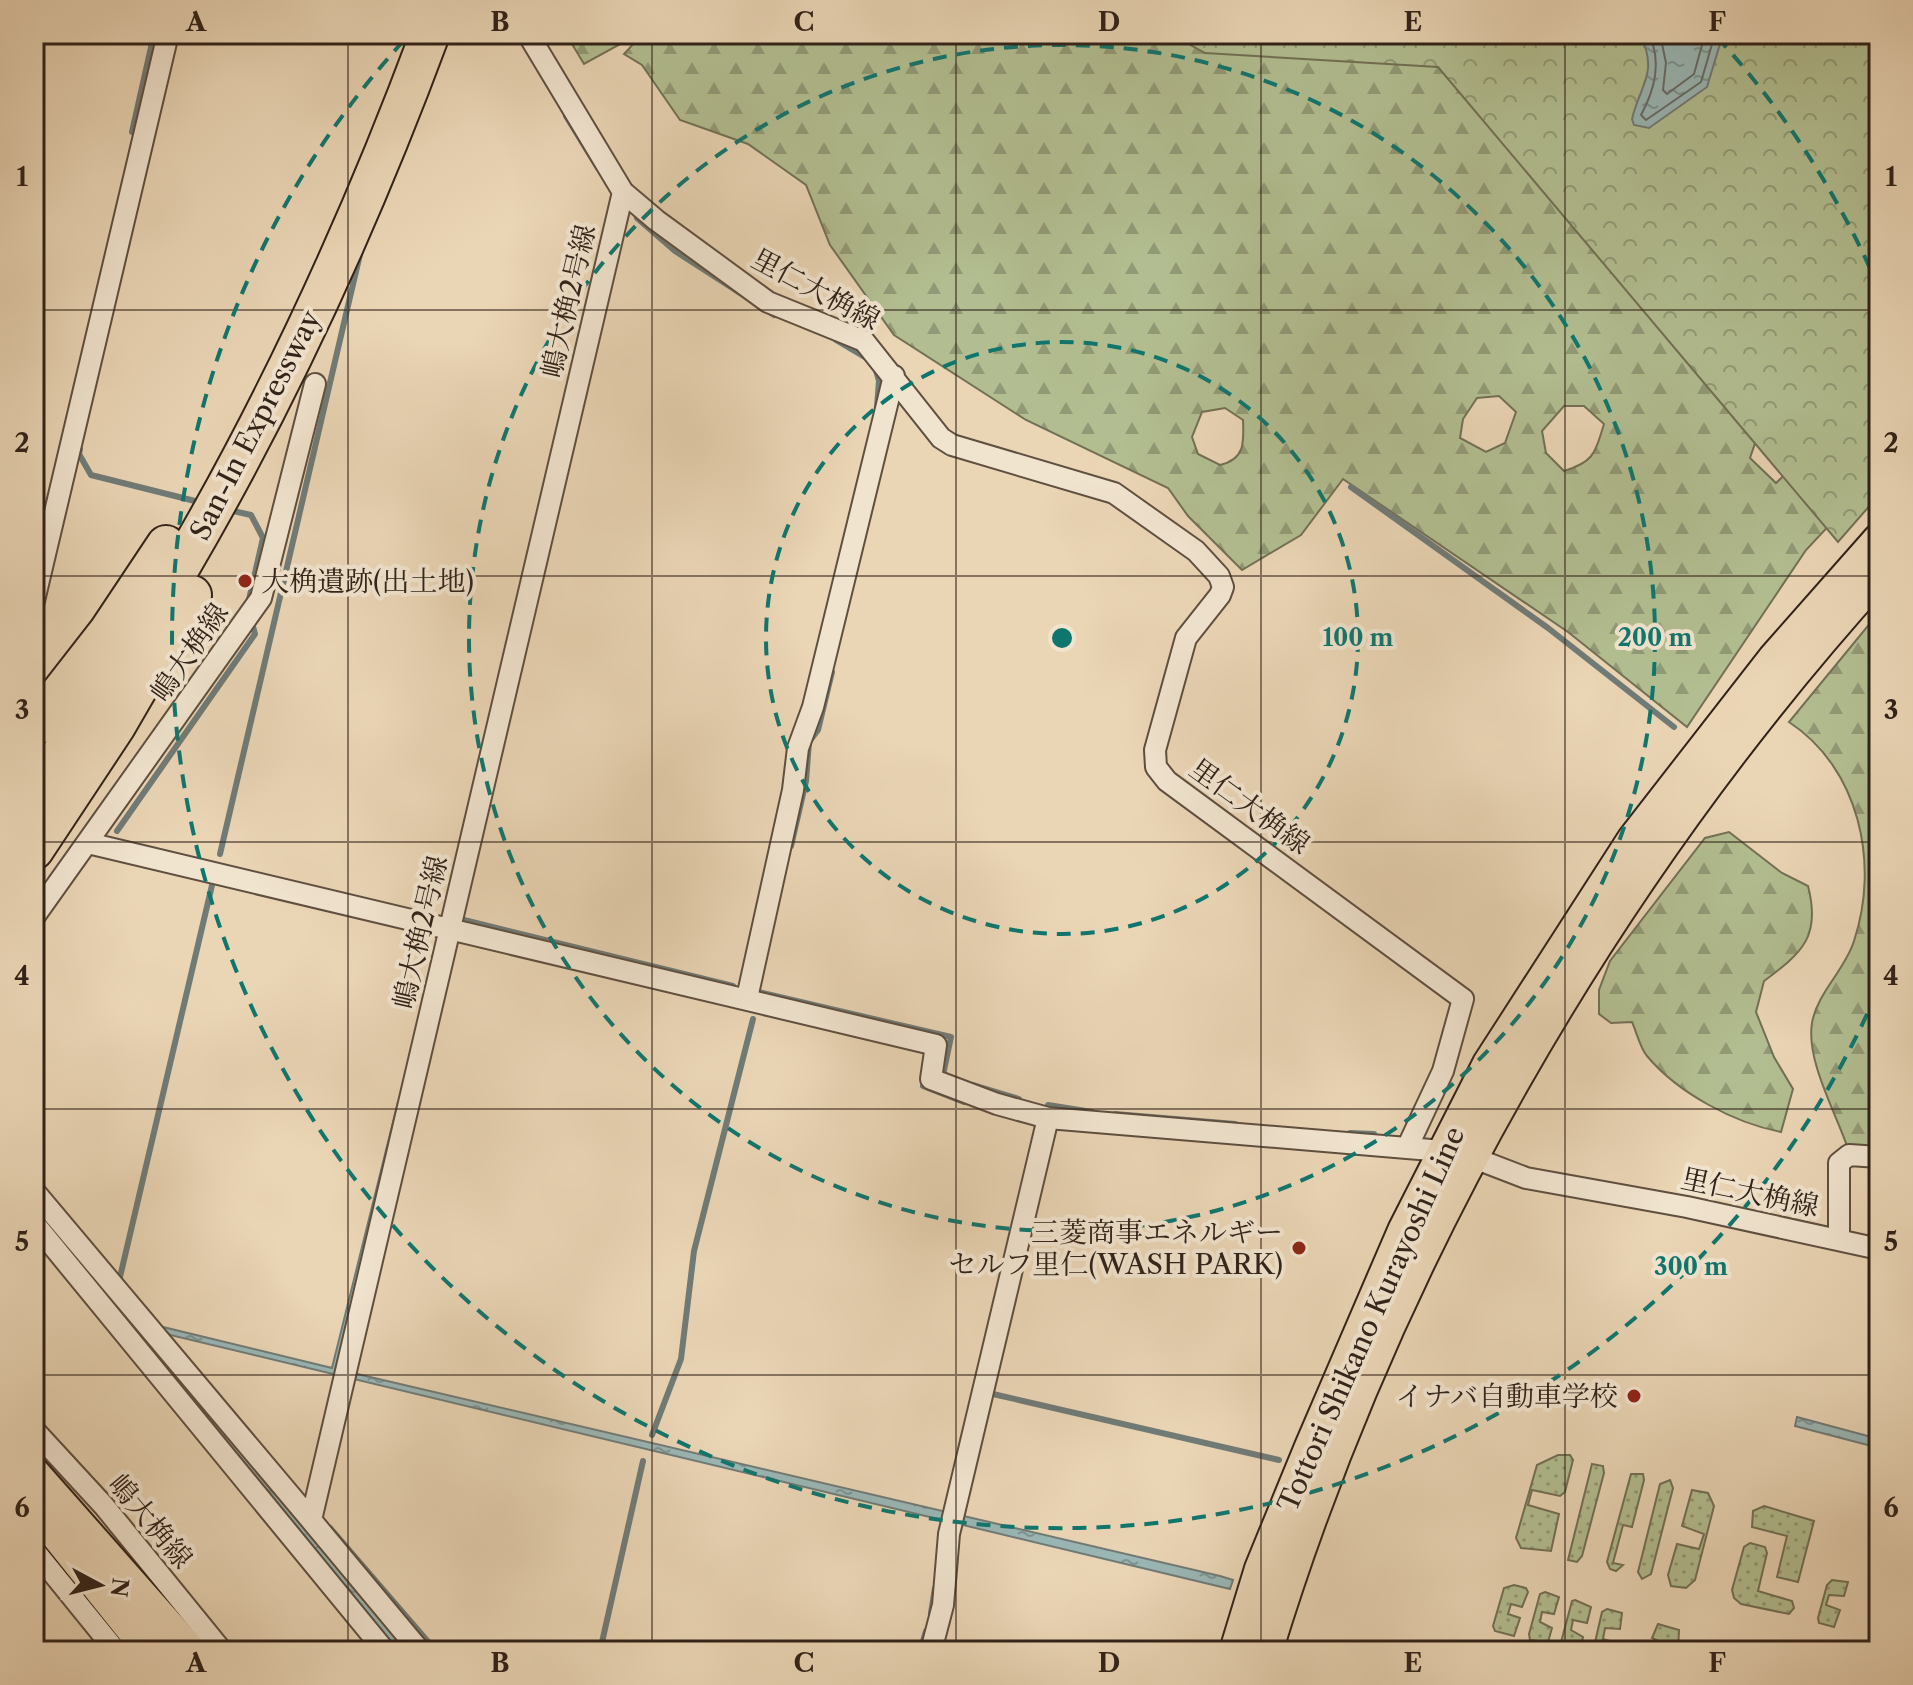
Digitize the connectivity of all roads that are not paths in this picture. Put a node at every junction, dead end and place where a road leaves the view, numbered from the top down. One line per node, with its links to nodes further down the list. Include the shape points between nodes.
1 (168, 34): 11 (street)
2 (416, 34): 9 (highway, San-In Expressway, via 360,176)
3 (430, 34): 9 (highway, via 337,259 297,385)
4 (528, 34): 5 (street, 里仁大桷線)
5 (623, 192): 6 (street, 里仁大桷線, via 768,302 864,341); 18 (street, 嶋大桷2号線)
6 (894, 376): 19 (street, via 813,707 798,748); 21 (street, 里仁大桷線, via 952,445 1114,493 1196,551 1219,576 1220,595 1186,638 1155,750 1156,767 1167,781 1463,999 1443,1071)
7 (315, 384): 15 (street, 嶋大桷線, via 261,598)
8 (1879, 540): 22 (main road, Tottori Shikano Kurayoshi Line, via 1774,659 1634,839 1504,1040)
9 (175, 571): 12 (highway, via 108,632); 13 (highway, San-In Expressway); 14 (highway, San-In Expressway, via 115,676); 16 (highway, via 160,655)
10 (1879, 574): 24 (main road, Tottori Shikano Kurayoshi Line, via 1721,763 1628,897)
11 (34, 601)
12 (34, 727)
13 (34, 772)
14 (34, 792)
15 (88, 843): 17 (street, 嶋大桷線); 18 (street)
16 (34, 850)
17 (34, 917)
18 (449, 929): 19 (street); 32 (street, 嶋大桷2号線)
19 (747, 998): 20 (street, via 936,1045 931,1079)
20 (1048, 1118): 21 (street); 40 (street, via 949,1534 943,1605)
21 (1407, 1148): 22 (street, 里仁大桷線)
22 (1443, 1151): 24 (street, 里仁大桷線); 41 (main road, Tottori Shikano Kurayoshi Line, via 1311,1447 1261,1569)
23 (1879, 1157): 27 (street, via 1849,1155 1839,1163)
24 (1474, 1158): 27 (street, 里仁大桷線, via 1526,1178); 42 (main road, Tottori Shikano Kurayoshi Line, via 1434,1232 1356,1404)
25 (34, 1191): 32 (street)
26 (34, 1223): 38 (street)
27 (1839, 1240): 28 (street, 里仁大桷線)
28 (1879, 1249)
29 (34, 1430): 37 (street, 嶋大桷線, via 104,1506)
30 (34, 1474): 36 (main road)
31 (34, 1506): 35 (main road)
32 (311, 1520): 39 (street)
33 (34, 1550): 34 (street)
34 (116, 1651)
35 (150, 1651)
36 (190, 1651)
37 (222, 1651)
38 (385, 1651)
39 (420, 1651)
40 (931, 1651)
41 (1236, 1651)
42 (1266, 1651)

